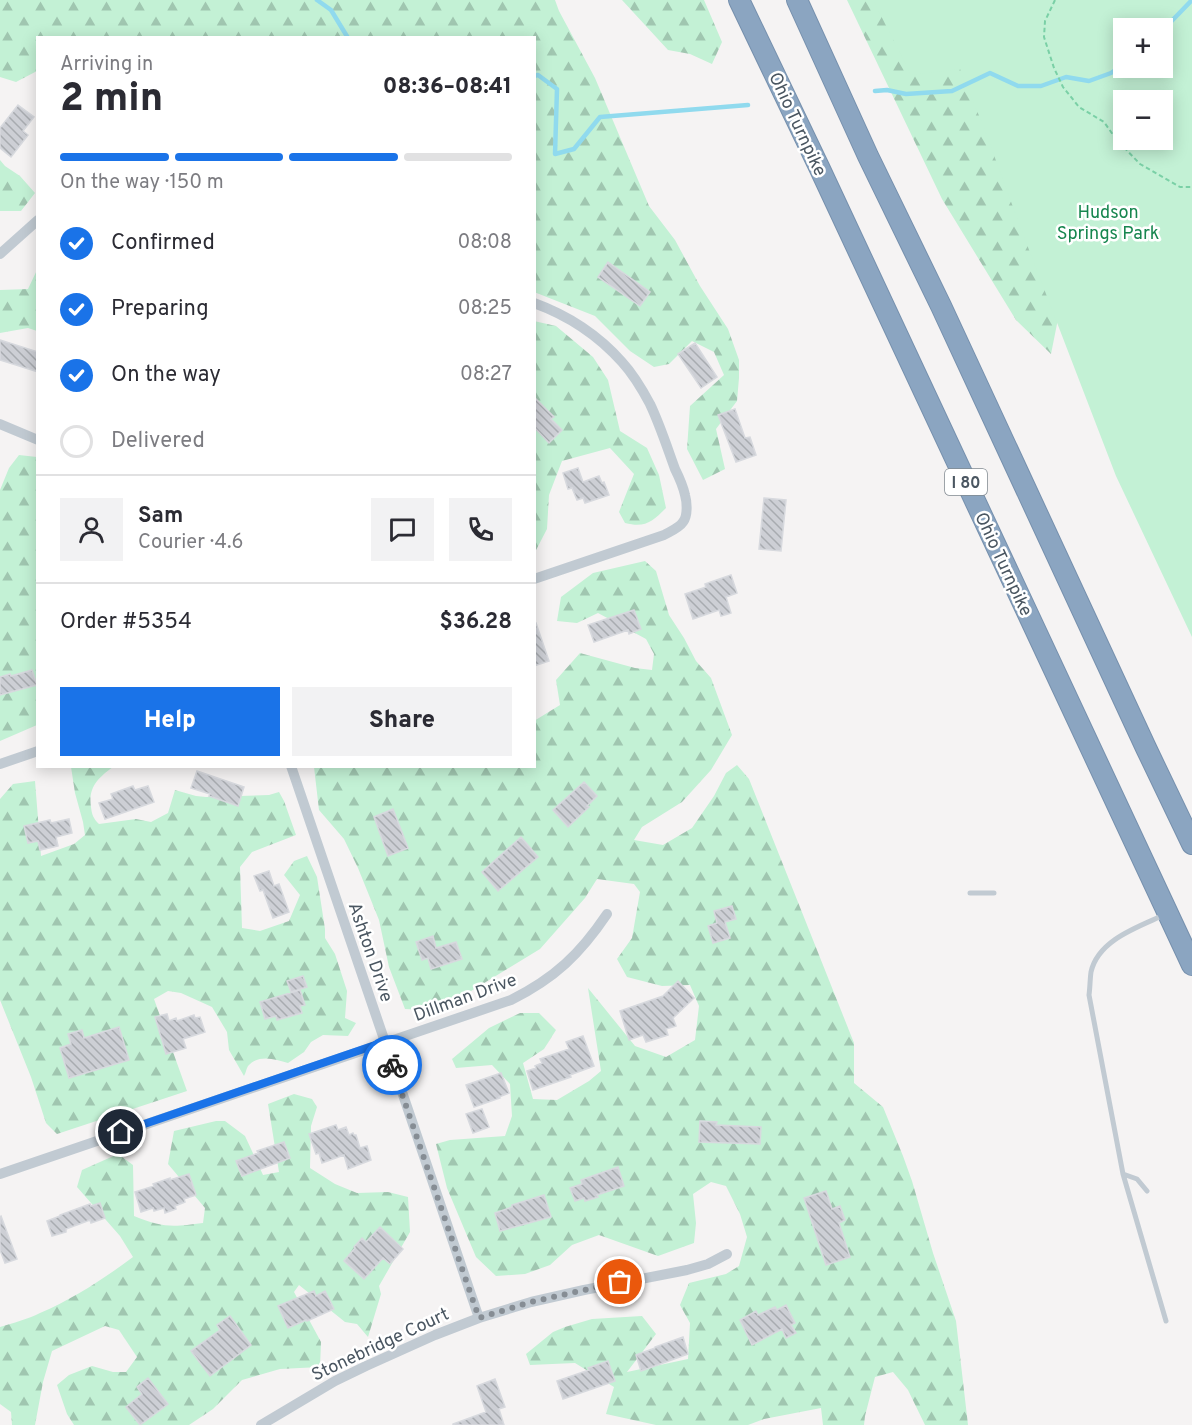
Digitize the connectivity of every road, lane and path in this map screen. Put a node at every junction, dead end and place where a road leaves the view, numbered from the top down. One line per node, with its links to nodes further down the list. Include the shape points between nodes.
1 (739, 0): 17 (highway, Ohio Turnpike / I 80)
2 (797, 0): 14 (highway, I 80)
3 (1055, 0): 4 (path, via 1048,12 1044,37 1063,87 1079,107 1104,122 1140,164 1180,187)
4 (1192, 187)
5 (36, 222): 6 (street)
6 (0, 254)
7 (536, 304): 10 (street, via 584,328 637,381 685,495 686,511 684,521 664,535)
8 (0, 424): 9 (street)
9 (36, 439)
10 (536, 578)
11 (36, 752): 12 (street)
12 (0, 764)
13 (292, 768): 20 (street, Ashton Drive)
14 (1192, 844)
15 (970, 893): 16 (lane)
16 (994, 893)
17 (1168, 913): 19 (highway, Ohio Turnpike / I 80); 22 (lane, via 1112,942 1098,955 1091,971 1089,996)
18 (607, 914): 20 (street, Dillman Drive, via 564,967 532,990)
19 (1192, 965)
20 (384, 1042): 21 (street, Dillman Drive); 25 (street, Ashton Drive)
21 (0, 1174)
22 (1123, 1174): 23 (lane, via 1137,1179); 26 (lane)
23 (1147, 1191)
24 (728, 1254): 25 (street, Stonebridge Court, via 687,1270 531,1302)
25 (479, 1318): 27 (street, Stonebridge Court, via 366,1365)
26 (1166, 1321)
27 (261, 1425)

